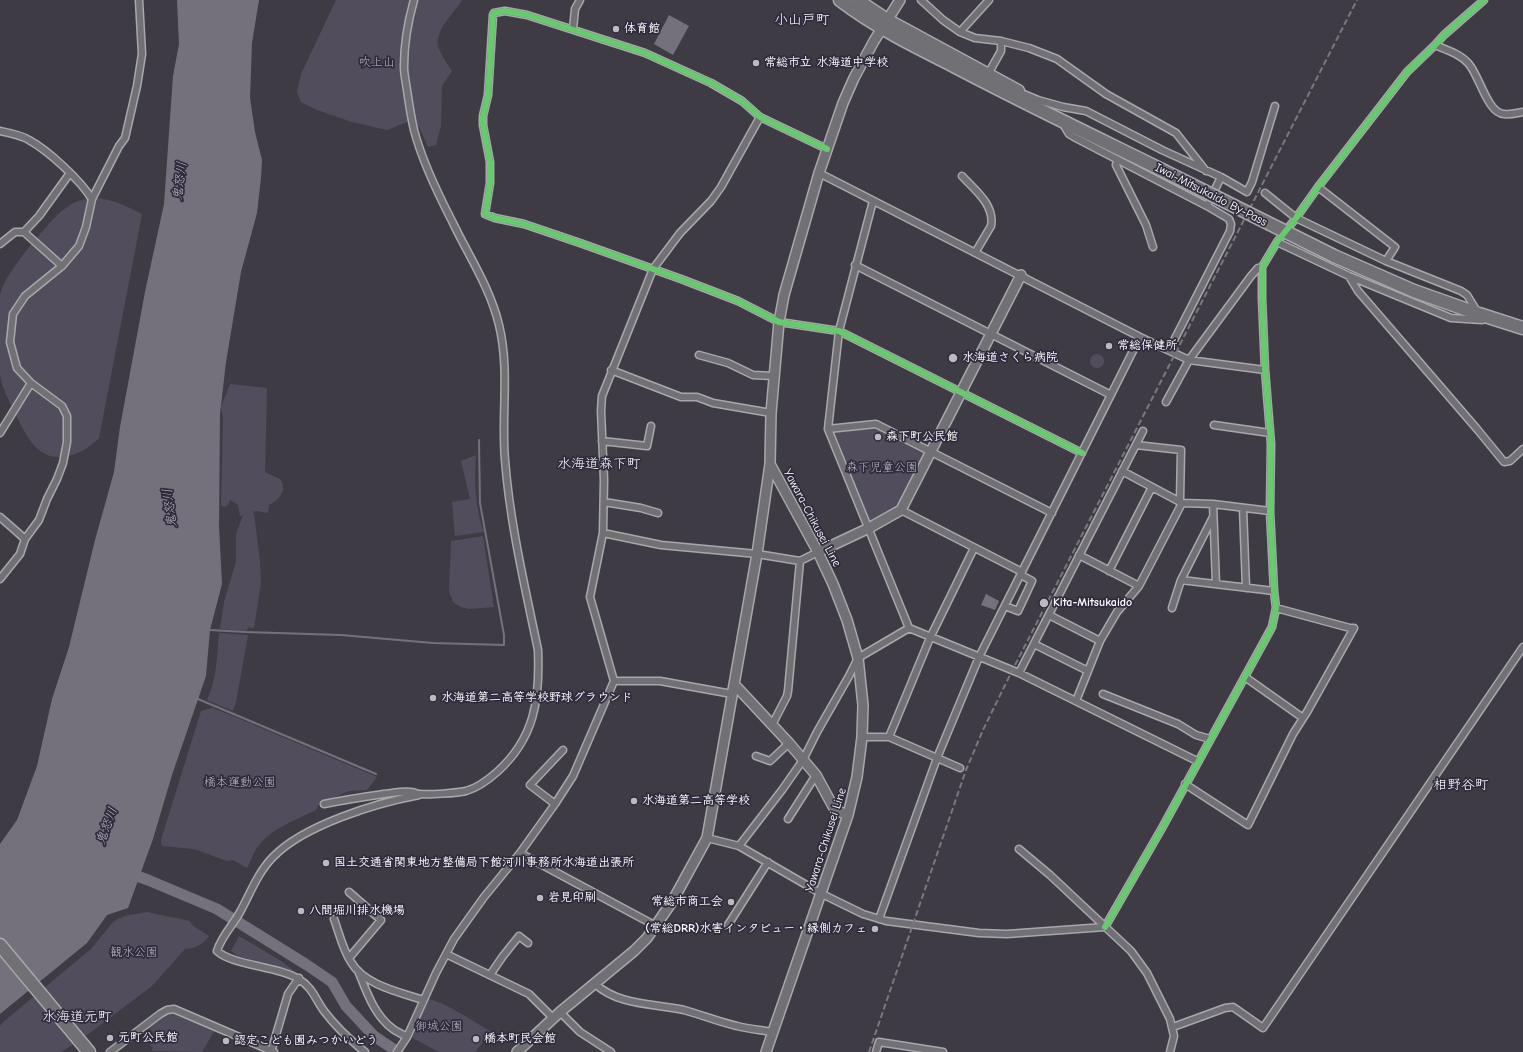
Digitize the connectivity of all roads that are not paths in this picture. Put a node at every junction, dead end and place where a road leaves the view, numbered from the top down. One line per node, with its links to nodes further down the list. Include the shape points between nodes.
1 (139, 0): 32 (street, via 142,54 125,138)
2 (414, 0): 139 (street, via 408,22 404,67 410,113 426,165 452,222 483,280 499,324 504,352 504,435 508,499 538,650 539,672 535,707 527,734 516,752 502,767 489,779 465,791)
3 (580, 0): 11 (street, via 575,9)
4 (840, 0): 10 (highway)
5 (857, 0): 10 (highway)
6 (900, 0): 10 (street, Yawara-Chikusei Line)
7 (921, 0): 12 (street)
8 (989, 0): 12 (street)
9 (1484, 0): 14 (street)
10 (885, 24): 15 (highway, Iwai-Mitsukaido By-Pass); 23 (street, Yawara-Chikusei Line, via 854,78)
11 (574, 30): 19 (street, via 645,53 711,83 742,101); 45 (street, via 527,14 505,11 494,13 488,95 483,116 490,156 490,183 485,214 524,224)
12 (960, 32): 13 (street, via 975,38)
13 (1001, 41): 15 (street, via 1001,51); 25 (street, via 1057,59 1106,94 1176,133)
14 (1435, 45): 18 (street, via 1462,56 1470,64 1492,106 1499,113); 30 (street, via 1407,72)
15 (986, 78): 16 (highway, Iwai-Mitsukaido By-Pass); 20 (highway, Iwai-Mitsukaido By-Pass)
16 (1021, 93): 21 (highway, Iwai-Mitsukaido By-Pass); 25 (street, via 1063,107 1086,111)
17 (1275, 106): 29 (street, via 1247,192)
18 (1523, 112)
19 (760, 117): 23 (street); 45 (street, via 721,187 680,233)
20 (1060, 119): 21 (highway, Iwai-Mitsukaido By-Pass); 24 (street, via 1069,134)
21 (1075, 127): 48 (highway, Iwai-Mitsukaido By-Pass, bridge, via 1334,256)
22 (0, 131): 26 (street, via 29,140)
23 (827, 149): 27 (street, Yawara-Chikusei Line)
24 (1117, 160): 34 (street); 39 (street, via 1116,165 1146,225)
25 (1206, 171): 29 (street)
26 (70, 173): 32 (street); 36 (street)
27 (819, 173): 33 (street); 49 (street, Yawara-Chikusei Line, via 784,295)
28 (962, 176): 40 (street, via 988,205 992,221)
29 (1221, 177): 34 (street)
30 (1318, 187): 35 (street); 41 (street, via 1395,247)
31 (1265, 193): 35 (street)
32 (92, 199): 43 (street, via 79,246)
33 (873, 201): 40 (street); 42 (street)
34 (1207, 206): 55 (street, via 1229,219 1230,231)
35 (1296, 218): 37 (street); 41 (street)
36 (24, 232): 38 (street, via 15,232); 43 (street)
37 (1277, 242): 44 (street); 47 (street)
38 (0, 244)
39 (1153, 247)
40 (975, 253): 46 (street)
41 (1386, 261): 48 (street, via 1461,291 1467,295)
42 (855, 265): 51 (street); 52 (street)
43 (62, 266): 61 (street, via 25,296 13,314 10,342 13,355 17,368)
44 (1262, 266): 57 (street, via 1251,276); 59 (street)
45 (653, 270): 49 (street, via 727,296); 58 (street)
46 (1020, 275): 52 (street); 54 (street)
47 (1349, 276): 48 (street, via 1451,318); 74 (street, via 1358,291 1504,462 1510,461)
48 (1480, 317): 50 (highway, Iwai-Mitsukaido By-Pass); 53 (highway, Iwai-Mitsukaido By-Pass)
49 (779, 322): 51 (street); 60 (street, Yawara-Chikusei Line)
50 (1523, 328)
51 (839, 331): 62 (street); 68 (street)
52 (990, 334): 62 (street); 63 (street)
53 (1523, 335)
54 (1140, 337): 55 (street); 63 (street)
55 (1169, 350): 57 (street)
56 (699, 355): 60 (street, via 728,363 753,375)
57 (1189, 360): 59 (street); 64 (street)
58 (611, 370): 65 (street, via 681,397 697,397 713,403); 72 (street, via 602,396)
59 (1265, 370): 70 (street)
60 (774, 376): 65 (street, Yawara-Chikusei Line)
61 (31, 383): 71 (street); 92 (street, via 62,406 67,416 67,442 57,479 39,520)
62 (961, 392): 75 (street); 76 (street)
63 (1111, 395): 76 (street)
64 (1166, 402)
65 (771, 413): 77 (street, Yawara-Chikusei Line)
66 (1214, 425): 70 (street)
67 (650, 426): 72 (street, via 647,446)
68 (828, 429): 75 (street, via 876,424); 90 (street)
69 (1143, 431): 73 (street)
70 (1270, 433): 85 (street)
71 (0, 434)
72 (602, 441): 80 (street)
73 (1136, 445): 78 (street); 81 (street, via 1181,450)
74 (1523, 449)
75 (931, 452): 84 (street); 87 (street)
76 (1082, 453): 87 (street)
77 (770, 464): 94 (street, Yawara-Chikusei Line); 95 (street)
78 (1122, 471): 79 (street); 96 (street)
79 (1152, 487): 81 (street); 98 (street)
80 (604, 502): 86 (street); 91 (street)
81 (1181, 502): 82 (street); 103 (street)
82 (1212, 504): 83 (street); 89 (street)
83 (1243, 508): 85 (street); 104 (street)
84 (901, 510): 90 (street); 93 (street)
85 (1270, 511): 105 (street)
86 (658, 513)
87 (1052, 513): 99 (street)
88 (0, 517): 92 (street)
89 (1213, 517): 101 (street); 102 (street)
90 (869, 528): 94 (street); 110 (street)
91 (603, 533): 95 (street, via 661,545); 120 (street, via 590,597)
92 (25, 539): 100 (street, via 20,554)
93 (974, 548): 99 (street); 111 (street)
94 (818, 552): 97 (street); 116 (street, Yawara-Chikusei Line, via 840,602)
95 (757, 554): 97 (street); 121 (street)
96 (1079, 555): 98 (street); 109 (street)
97 (800, 561): 126 (street, via 788,691)
98 (1109, 571): 103 (street)
99 (1021, 573): 106 (street); 106 (street, via 1032,581 1018,610)
100 (0, 579)
101 (1181, 580): 102 (street); 107 (street)
102 (1216, 584): 104 (street)
103 (1139, 586): 112 (street, via 1117,612)
104 (1246, 588): 105 (street)
105 (1274, 592): 108 (street)
106 (1005, 606): 115 (street)
107 (1172, 608)
108 (1276, 608): 119 (street, via 1272,627); 125 (street, via 1354,628)
109 (1049, 615): 112 (street); 113 (street)
110 (909, 628): 111 (street); 116 (street)
111 (930, 638): 115 (street); 128 (street)
112 (1100, 641): 117 (street)
113 (1034, 644): 117 (street); 118 (street)
114 (1523, 647): 166 (street, via 1263,1028 1233,1007)
115 (980, 657): 118 (street); 133 (street)
116 (858, 658): 127 (street, Yawara-Chikusei Line, via 863,705); 134 (street)
117 (1088, 671): 124 (street)
118 (1019, 673): 124 (street)
119 (1245, 677): 125 (street); 129 (street)
120 (614, 681): 122 (street, via 660,681); 141 (street, via 579,763)
121 (734, 684): 122 (street); 126 (street)
122 (732, 694): 144 (street)
123 (1103, 694): 129 (street)
124 (1076, 701): 135 (street)
125 (1303, 718): 138 (street, via 1292,734 1248,825)
126 (772, 725): 130 (street)
127 (862, 737): 128 (street); 142 (street, Yawara-Chikusei Line, via 857,777)
128 (888, 737): 133 (street)
129 (1210, 739): 135 (street)
130 (788, 743): 132 (street, via 770,762); 134 (street)
131 (564, 750): 141 (street, via 530,785)
132 (756, 756)
133 (937, 758): 136 (street); 152 (street)
134 (803, 760): 137 (street); 145 (street)
135 (1197, 761): 138 (street)
136 (960, 768)
137 (816, 775): 142 (street, via 835,810); 143 (street)
138 (1185, 784): 155 (street)
139 (421, 794): 140 (street, via 399,792); 162 (street, via 354,812 326,824 281,849 264,868 217,951 220,955)
140 (324, 804)
141 (555, 804): 147 (street)
142 (848, 815): 150 (street, Yawara-Chikusei Line)
143 (788, 818)
144 (707, 838): 145 (street); 154 (street)
145 (739, 846): 148 (street)
146 (1019, 849): 155 (street)
147 (520, 852): 154 (street); 158 (street, via 484,897)
148 (768, 862): 150 (street); 153 (street)
149 (349, 892): 159 (street, via 381,920)
150 (822, 894): 152 (street); 167 (street, Yawara-Chikusei Line)
151 (334, 919): 159 (street)
152 (879, 919): 155 (street, via 979,933 1007,934)
153 (728, 925)
154 (656, 926): 163 (street, via 634,951)
155 (1105, 927): 166 (street, via 1140,962)
156 (528, 943): 161 (street, via 519,936)
157 (0, 945): 169 (highway)
158 (446, 954): 161 (street); 164 (street)
159 (349, 958): 160 (street)
160 (359, 973): 164 (street, via 371,981); 168 (street, via 377,1013 392,1029)
161 (490, 975): 165 (street, via 529,994)
162 (299, 978): 171 (street, via 288,994); 172 (street, via 314,992 323,1010 344,1035)
163 (595, 984): 165 (street); 167 (street, via 612,996 630,1002 659,1005 738,1027)
164 (423, 1000): 168 (street)
165 (556, 1015): 174 (street); 175 (street)
166 (1173, 1027): 179 (street, via 1174,1036)
167 (773, 1032): 176 (street, Yawara-Chikusei Line)
168 (406, 1037): 173 (street)
169 (88, 1050)
170 (110, 1052): 171 (street, via 154,1018 174,1009)
171 (272, 1052)
172 (365, 1052)
173 (397, 1052)
174 (517, 1052)
175 (611, 1052)
176 (766, 1052)
177 (876, 1052): 178 (street, via 879,1042)
178 (943, 1052)
179 (1170, 1052)

